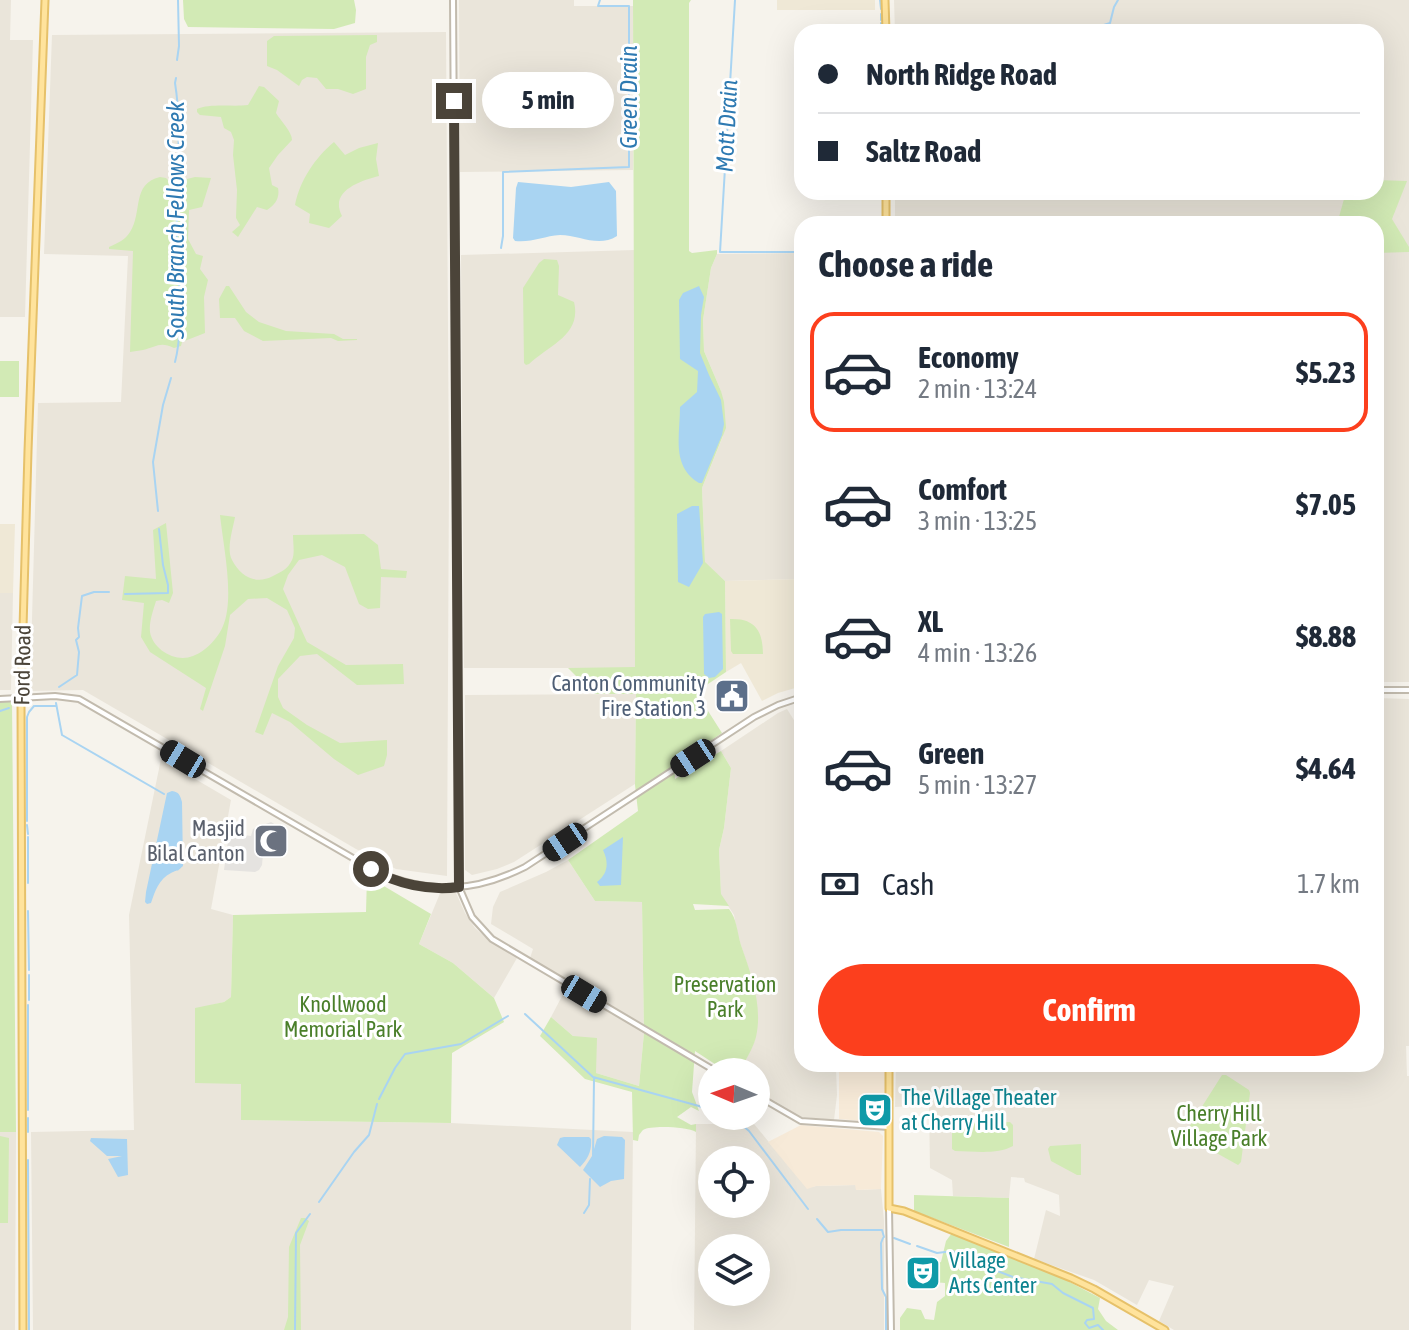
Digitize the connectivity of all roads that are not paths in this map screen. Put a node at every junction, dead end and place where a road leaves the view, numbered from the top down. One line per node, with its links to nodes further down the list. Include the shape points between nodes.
1 (45, 0): 8 (main road, Ford Road)
2 (453, 0): 10 (street)
3 (885, 0): 4 (main road)
4 (886, 24)
5 (1384, 690): 6 (street)
6 (1409, 690)
7 (0, 699): 8 (street)
8 (21, 699): 10 (street, via 79,699 377,872 422,887); 16 (main road, Ford Road)
9 (794, 700): 10 (street, via 754,717 533,862 489,882)
10 (459, 887): 11 (street, via 472,917 492,939)
11 (698, 1061)
12 (889, 1072): 14 (main road)
13 (770, 1103): 14 (street, via 801,1121)
14 (889, 1127): 15 (main road)
15 (889, 1208): 17 (street); 18 (main road, via 1060,1272)
16 (23, 1330)
17 (891, 1330)
18 (1165, 1330)

